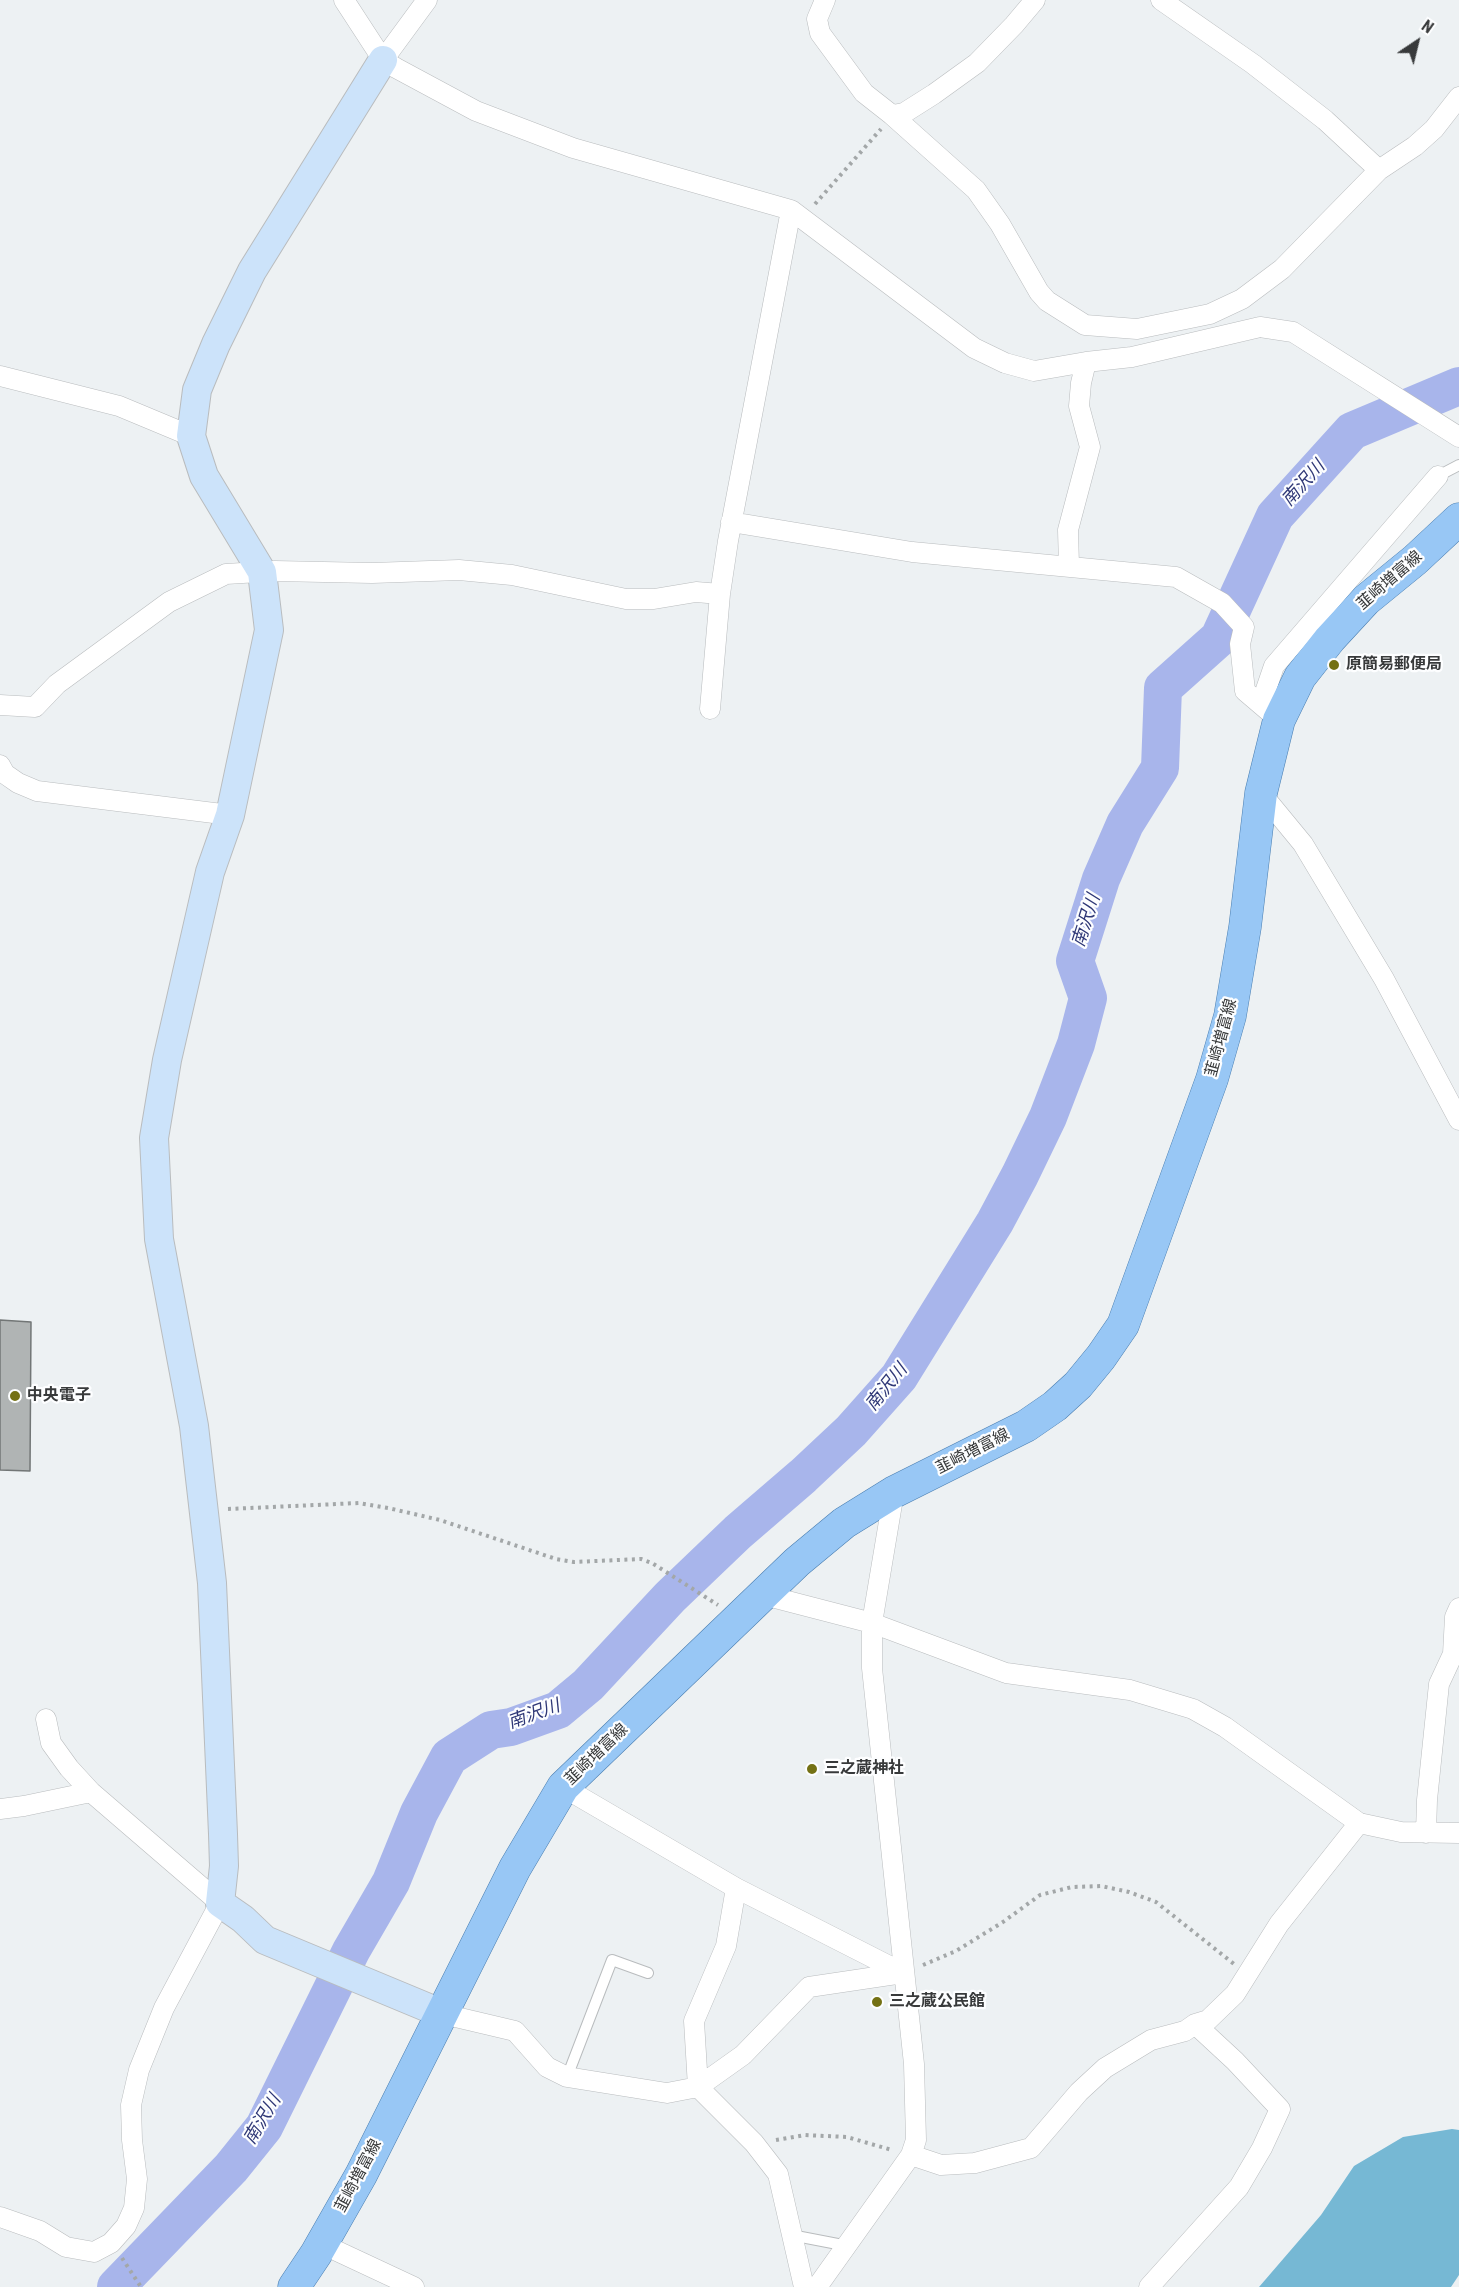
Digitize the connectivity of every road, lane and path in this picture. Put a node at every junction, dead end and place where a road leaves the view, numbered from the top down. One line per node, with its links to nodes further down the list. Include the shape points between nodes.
1 (344, 0): 6 (street)
2 (428, 0): 6 (street)
3 (825, 0): 8 (street, via 817,19 820,33 864,93)
4 (1035, 0): 8 (street, via 976,63 904,113)
5 (1161, 0): 9 (street, via 1253,63)
6 (383, 60): 10 (street, via 476,111 573,148); 17 (street, via 252,271 198,390)
7 (1459, 98): 9 (street, via 1434,129)
8 (892, 116): 10 (path); 12 (street, via 976,190 1039,292 1085,325 1137,329)
9 (1379, 170): 11 (street, via 1282,269)
10 (797, 214): 15 (street, via 974,348 1034,371); 22 (street)
11 (1231, 304): 12 (street); 13 (street)
12 (1210, 314): 14 (street)
13 (1240, 331): 14 (street); 18 (street, via 1260,327 1293,332)
14 (1215, 338): 15 (street, via 1132,357)
15 (1086, 362): 23 (street, via 1079,406 1090,447 1068,530)
16 (0, 376): 17 (street, via 119,406)
17 (191, 436): 24 (street, via 204,476)
18 (1459, 437)
19 (1459, 465): 20 (lane)
20 (1438, 476): 28 (street, via 1274,666)
21 (1459, 519): 28 (main road, 韮崎増富線, via 1366,600)
22 (731, 522): 23 (street, via 912,552); 25 (street)
23 (1069, 566): 28 (street, via 1176,577 1222,603 1244,627 1240,644 1245,691)
24 (262, 572): 25 (street, via 459,570 512,575 626,599 696,592); 26 (street, via 226,574 169,602 57,684 35,707); 31 (street, via 269,630)
25 (720, 594): 27 (street)
26 (0, 705)
27 (710, 709)
28 (1270, 712): 30 (main road, 韮崎増富線)
29 (0, 765): 31 (street, via 5,774 37,791)
30 (1261, 793): 32 (street, via 1304,844 1384,979); 33 (main road, 韮崎増富線, via 1230,1016 1212,1079 1123,1325 1094,1367 1055,1406 1026,1426)
31 (230, 815): 34 (street, via 210,872 167,1060 154,1138 159,1239 194,1426)
32 (1459, 1120)
33 (894, 1492): 35 (main road, 韮崎増富線, via 844,1523); 38 (street)
34 (204, 1510): 37 (path, via 358,1503 440,1520 556,1559 641,1559); 47 (street, via 212,1583 223,1834)
35 (764, 1595): 37 (main road, 韮崎増富線); 38 (street)
36 (1459, 1608): 44 (street, via 1453,1654 1439,1684)
37 (739, 1618): 40 (main road, 韮崎増富線)
38 (872, 1623): 43 (street, via 1006,1673 1130,1690 1193,1709 1226,1727); 49 (street, via 872,1668)
39 (46, 1719): 41 (street, via 51,1743)
40 (563, 1787): 46 (street); 51 (main road, 韮崎増富線, via 515,1868)
41 (91, 1791): 42 (street); 47 (street)
42 (0, 1809)
43 (1359, 1823): 44 (street); 50 (street, via 1280,1924)
44 (1426, 1833): 45 (street)
45 (1459, 1833)
46 (736, 1887): 49 (street); 54 (street, via 726,1946 694,2021)
47 (220, 1903): 51 (street, via 265,1940); 59 (street, via 164,2008 139,2070 132,2104 137,2180 134,2208 126,2226)
48 (648, 1973): 53 (lane, via 612,1960)
49 (903, 1973): 50 (path, via 956,1951 1040,1895 1072,1887 1101,1886 1156,1902); 54 (street, via 809,1987 743,2055); 56 (street, via 914,2064 916,2140)
50 (1247, 1975): 52 (street, via 1235,1994 1208,2020)
51 (443, 2014): 53 (street, via 515,2031 546,2067); 60 (main road, 韮崎増富線, via 362,2175)
52 (1195, 2024): 56 (street, via 1185,2031 1151,2040 1105,2068 1031,2148 975,2163 941,2165); 67 (street, via 1280,2109 1239,2187)
53 (567, 2077): 54 (street, via 667,2093)
54 (698, 2087): 55 (street)
55 (754, 2143): 56 (path, via 805,2135 847,2137); 58 (street, via 778,2174)
56 (911, 2155): 61 (street)
57 (0, 2217): 59 (street, via 40,2230 66,2247 94,2252)
58 (790, 2235): 61 (lane); 65 (street)
59 (111, 2243): 62 (path)
60 (322, 2244): 63 (main road, 韮崎増富線); 64 (street)
61 (848, 2246): 66 (street)
62 (141, 2287)
63 (294, 2287)
64 (414, 2287)
65 (804, 2287)
66 (817, 2287)
67 (1149, 2287)

